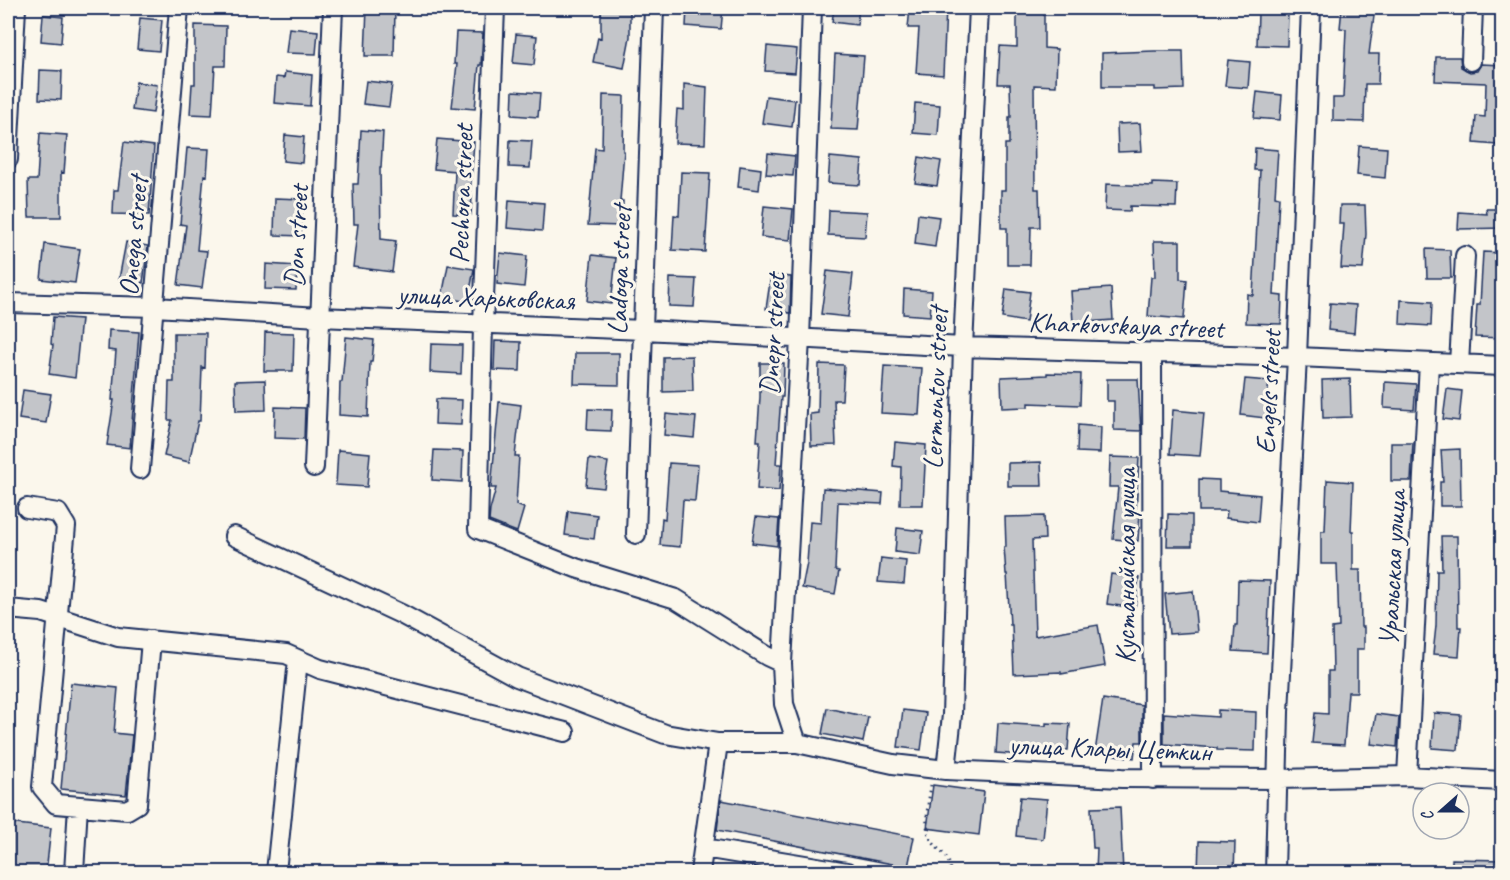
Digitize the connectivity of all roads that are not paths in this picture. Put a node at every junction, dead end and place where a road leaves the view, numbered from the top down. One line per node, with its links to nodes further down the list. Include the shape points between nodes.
1 (16, 8): 11 (street)
2 (179, 8): 14 (street, Onega street)
3 (333, 8): 15 (street, Don street)
4 (495, 8): 16 (street, Pechora street)
5 (654, 8): 17 (street, Ladoga street)
6 (812, 8): 18 (street, Dnepr street)
7 (979, 8): 19 (street, Lermontov street)
8 (1311, 8): 21 (street, Engels street)
9 (1473, 8): 10 (street)
10 (1471, 61)
11 (8, 159)
12 (1466, 256): 23 (street)
13 (8, 303): 14 (street, улица Харьковская)
14 (155, 307): 15 (street, улица Харьковская); 26 (street, Onega street)
15 (319, 317): 16 (street, улица Харьковская); 25 (street, Don street)
16 (483, 325): 17 (street, улица Харьковская); 34 (street, Pechora street, via 477,526 480,532 576,568 676,598)
17 (644, 330): 18 (street, улица Харьковская); 28 (street, Ladoga street)
18 (800, 339): 19 (street, улица Харьковская); 34 (street, Dnepr street)
19 (963, 347): 20 (street, Kharkovskaya street); 38 (street, Lermontov street, via 952,715)
20 (1152, 353): 21 (street, Kharkovskaya street); 40 (street, Кустанайская улица)
21 (1297, 357): 22 (street, Kharkovskaya street); 41 (street, Engels street)
22 (1429, 363): 23 (street, Kharkovskaya street); 39 (street, Уральская улица)
23 (1459, 364): 24 (street, Kharkovskaya street)
24 (1503, 366)
25 (314, 466)
26 (140, 469)
27 (27, 508): 31 (street, via 58,513 66,526)
28 (636, 534)
29 (234, 536): 36 (street, улица Клары Цеткин, via 401,614 517,677 665,734)
30 (8, 609): 31 (street)
31 (58, 618): 32 (street, via 118,637); 43 (street, via 42,787 56,804)
32 (151, 640): 33 (street, via 286,654); 43 (street, via 137,804 127,810)
33 (298, 660): 35 (street); 46 (street)
34 (782, 663): 37 (street, Dnepr street, via 784,704)
35 (565, 732)
36 (718, 743): 37 (street, улица Клары Цеткин); 44 (street)
37 (797, 743): 38 (street, улица Клары Цеткин, via 892,764)
38 (940, 769): 40 (street, улица Клары Цеткин)
39 (1407, 776): 41 (street, улица Клары Цеткин); 42 (street, улица Клары Цеткин)
40 (1153, 778): 41 (street, улица Клары Цеткин)
41 (1279, 779): 49 (street, Engels street)
42 (1503, 781)
43 (78, 806): 45 (street)
44 (704, 848): 47 (street); 48 (street)
45 (74, 873)
46 (276, 873)
47 (700, 873)
48 (847, 873)
49 (1275, 873)

